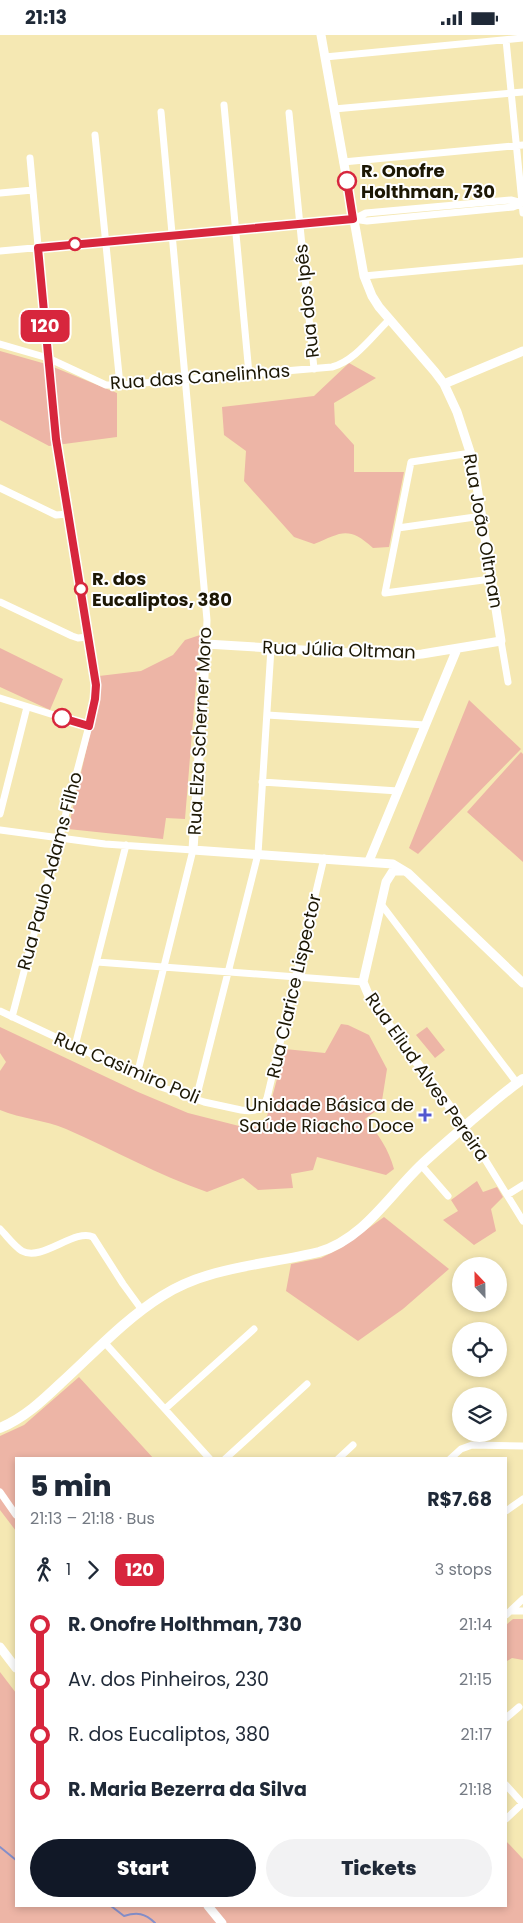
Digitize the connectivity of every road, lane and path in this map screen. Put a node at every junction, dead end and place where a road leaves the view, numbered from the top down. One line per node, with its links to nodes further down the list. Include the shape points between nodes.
1 (321, 35): 4 (street, Rua João Oltman)
2 (523, 38): 3 (street)
3 (506, 39): 4 (street); 6 (street)
4 (325, 57): 8 (street, Rua João Oltman)
5 (523, 92): 6 (street)
6 (511, 93): 8 (street); 12 (street)
7 (224, 105): 21 (street)
8 (334, 109): 14 (street, Rua João Oltman)
9 (161, 112): 22 (street, Rua Elza Scherner Moro)
10 (289, 113): 20 (street, Rua dos Ipês)
11 (95, 135): 23 (street)
12 (520, 146): 14 (street); 17 (street)
13 (30, 158): 15 (street, Rua Paulo Adams Filho)
14 (344, 162): 19 (street, Rua João Oltman)
15 (33, 190): 16 (street); 24 (street, Rua Paulo Adams Filho)
16 (0, 193)
17 (522, 203): 18 (street); 19 (street, via 511,200 366,213)
18 (523, 213)
19 (353, 219): 20 (street); 27 (street, Rua João Oltman)
20 (300, 224): 21 (street); 32 (street, Rua dos Ipês)
21 (236, 230): 22 (street); 33 (street)
22 (172, 235): 23 (street); 34 (street, Rua Elza Scherner Moro)
23 (106, 242): 24 (street); 36 (street)
24 (38, 248): 25 (street); 31 (street, Rua Paulo Adams Filho)
25 (0, 251)
26 (523, 261): 27 (street)
27 (364, 276): 28 (street, Rua João Oltman, via 372,297)
28 (389, 320): 32 (street, Rua das Canelinhas, via 346,362); 35 (street, Rua João Oltman)
29 (0, 344): 31 (street, Rua das Canelinhas)
30 (523, 351): 35 (street)
31 (48, 358): 36 (street, Rua das Canelinhas, via 106,385); 39 (street, Rua Paulo Adams Filho)
32 (314, 369): 33 (street, Rua das Canelinhas)
33 (249, 374): 34 (street, Rua das Canelinhas)
34 (185, 380): 36 (street, Rua das Canelinhas); 46 (street, Rua Elza Scherner Moro, via 206,610)
35 (444, 384): 37 (street, Rua João Oltman)
36 (120, 385)
37 (471, 453): 40 (street, Rua João Oltman); 41 (street, via 412,462)
38 (0, 488): 39 (street, via 56,515)
39 (68, 514): 44 (street, Rua Paulo Adams Filho)
40 (482, 516): 41 (street); 42 (street, Rua João Oltman)
41 (398, 528): 42 (street, via 385,593)
42 (491, 579): 45 (street, Rua João Oltman)
43 (0, 602): 44 (street, via 72,636)
44 (88, 637): 54 (street, Rua Paulo Adams Filho, via 96,685)
45 (501, 641): 48 (street, Rua Júlia Oltman); 49 (street, Rua João Oltman)
46 (206, 644): 47 (street, Rua Júlia Oltman); 61 (street, Rua Elza Scherner Moro)
47 (270, 648): 48 (street, Rua Júlia Oltman, via 399,656); 52 (street)
48 (457, 649): 53 (street)
49 (508, 682)
50 (0, 698): 51 (street)
51 (27, 707): 54 (street); 57 (street)
52 (266, 715): 53 (street); 55 (street)
53 (425, 725): 56 (street)
54 (89, 726): 59 (street, Rua Paulo Adams Filho)
55 (262, 782): 56 (street); 62 (street)
56 (398, 791): 64 (street)
57 (0, 815)
58 (0, 830): 59 (street)
59 (59, 838): 60 (street); 75 (street, Rua Paulo Adams Filho)
60 (126, 845): 61 (street); 68 (street)
61 (193, 850): 62 (street); 69 (street, Rua Elza Scherner Moro)
62 (258, 854): 63 (street); 70 (street)
63 (324, 858): 64 (street); 71 (street, Rua Clarice Lispector)
64 (369, 861): 65 (street, via 393,864); 66 (street, via 381,867)
65 (408, 873): 66 (street, via 393,871); 73 (street)
66 (386, 881): 67 (street)
67 (381, 904): 72 (street); 78 (street)
68 (96, 962): 69 (street, Rua Eliud Alves Pereira); 76 (street)
69 (164, 967): 70 (street, Rua Eliud Alves Pereira); 77 (street, Rua Elza Scherner Moro)
70 (228, 971): 71 (street, Rua Eliud Alves Pereira); 79 (street)
71 (296, 977): 72 (street, Rua Eliud Alves Pereira); 80 (street, Rua Clarice Lispector, via 267,1098)
72 (363, 981): 81 (street, Rua Eliud Alves Pereira, via 371,1001)
73 (523, 983)
74 (0, 1011): 75 (street, Rua Casimiro Poli)
75 (12, 1017): 76 (street, Rua Casimiro Poli)
76 (75, 1046): 77 (street, Rua Casimiro Poli)
77 (137, 1075): 79 (street, Rua Casimiro Poli)
78 (520, 1081): 81 (main road)
79 (196, 1099): 80 (street, Rua Casimiro Poli, via 241,1110)
80 (258, 1110)
81 (465, 1127): 82 (main road); 84 (street, Rua Eliud Alves Pereira)
82 (421, 1165): 85 (street); 88 (main road, via 363,1228 336,1246 196,1279 171,1290)
83 (523, 1185): 84 (street)
84 (507, 1195): 86 (street, Rua Eliud Alves Pereira)
85 (448, 1196)
86 (523, 1221)
87 (0, 1229): 88 (street, via 18,1248 28,1253 90,1235)
88 (142, 1309): 90 (main road)
89 (254, 1329): 92 (street)
90 (105, 1343): 92 (street); 93 (main road, via 36,1407)
91 (307, 1384): 97 (street)
92 (165, 1409): 96 (street)
93 (0, 1428)
94 (353, 1445): 98 (street)
95 (523, 1446): 99 (street, via 466,1446)
96 (208, 1457)
97 (227, 1457)
98 (340, 1457)
99 (452, 1457)
100 (0, 1492): 103 (street)
101 (523, 1499): 102 (street)
102 (507, 1510)
103 (15, 1514)
104 (523, 1599): 106 (street)
105 (523, 1611): 106 (street)
106 (508, 1613)
107 (0, 1647): 108 (street)
108 (15, 1667)
109 (519, 1707): 110 (street)
110 (507, 1717)
111 (507, 1786): 112 (street)
112 (523, 1803): 113 (street)
113 (507, 1818)
114 (209, 1907): 115 (street)
115 (222, 1923)

